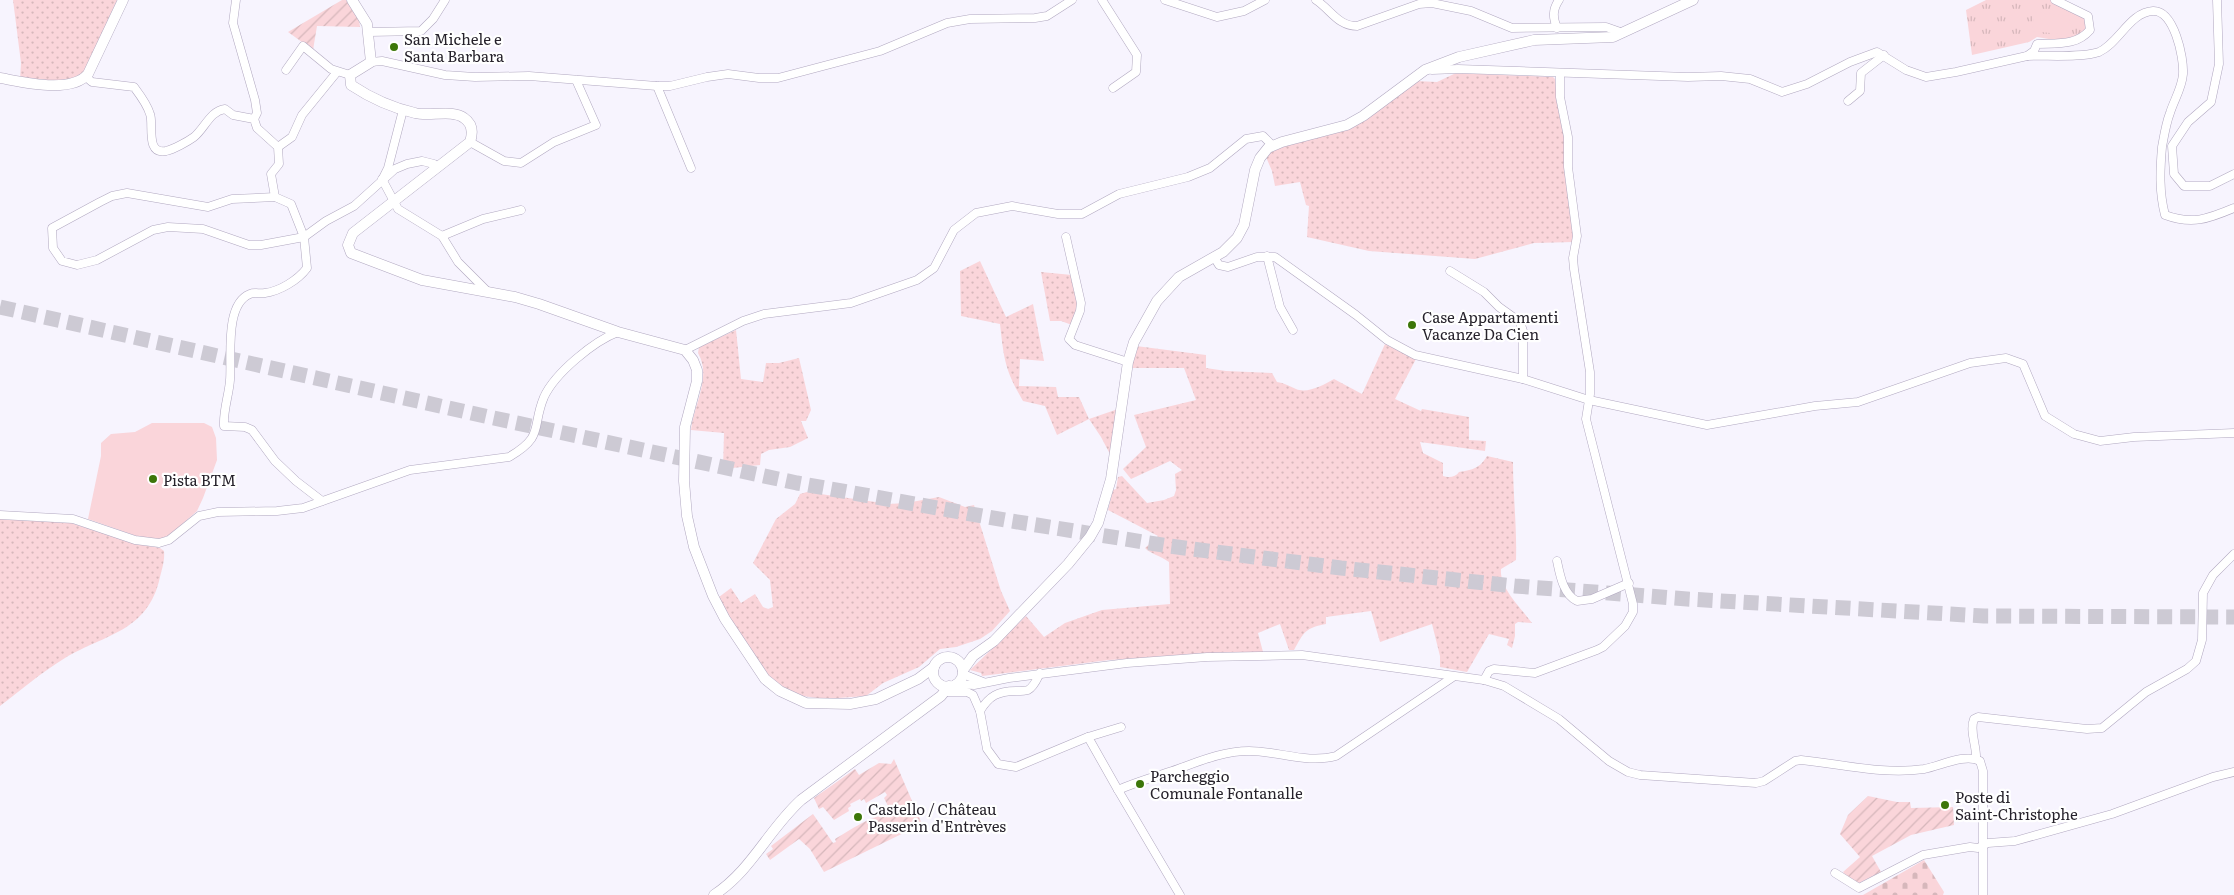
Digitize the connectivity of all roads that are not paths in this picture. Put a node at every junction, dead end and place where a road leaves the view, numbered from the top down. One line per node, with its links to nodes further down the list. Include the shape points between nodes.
1 (123, 0): 27 (street)
2 (236, 0): 34 (street, via 233,23 255,100)
3 (352, 0): 17 (street)
4 (445, 0): 17 (street, via 421,31)
5 (1072, 0): 30 (street, via 1047,16 947,23 880,51 778,78 728,74)
6 (1102, 0): 31 (street, via 1136,56 1136,72)
7 (1166, 0): 8 (street, via 1217,17 1244,12)
8 (1265, 0)
9 (1316, 0): 15 (street, via 1347,26 1357,26)
10 (1410, 0): 15 (street)
11 (1559, 0): 16 (street, via 1553,17)
12 (1693, 0): 18 (street)
13 (2055, 0): 20 (street, via 2088,16 2090,30 2072,43 2037,44)
14 (2217, 0): 40 (street, via 2219,64 2211,102 2188,122 2172,146 2174,174 2184,186 2210,186)
15 (1419, 4): 16 (street, via 1471,11 1512,28)
16 (1557, 28): 18 (street, via 1606,27)
17 (369, 32): 21 (street)
18 (1623, 33): 23 (street, via 1613,37 1534,40 1459,57)
19 (1884, 55): 20 (street, via 1906,70 1926,77); 25 (street, via 1877,52 1808,84 1782,92 1750,79 1721,76 1688,78); 32 (street, via 1861,73 1860,91)
20 (2027, 56): 44 (street, via 2099,52 2141,15 2150,11 2166,15 2172,24 2183,73 2163,145 2160,198 2166,214 2182,221 2210,218)
21 (371, 62): 26 (street); 29 (street, via 382,61 475,78 529,76)
22 (286, 70): 24 (street, via 303,46)
23 (1425, 70): 25 (street); 36 (street, via 1346,125)
24 (337, 72): 26 (street); 37 (street, via 302,115 292,137)
25 (1560, 73): 58 (street, via 1576,230 1574,269 1590,372)
26 (350, 76): 33 (street, via 351,85 364,94)
27 (86, 77): 28 (street, via 62,85); 34 (street, via 92,82 134,87 150,111 151,140 155,148 162,151 194,137 222,109)
28 (0, 78)
29 (576, 80): 30 (street); 35 (street, via 596,125 554,142 521,162 504,161)
30 (657, 86): 39 (street)
31 (1113, 88)
32 (1848, 100)
33 (403, 110): 35 (street, via 417,114 461,116 471,124); 41 (street)
34 (254, 119): 37 (street, via 257,128)
35 (470, 142): 38 (street)
36 (1272, 145): 50 (street, via 1260,158 1255,170 1244,225 1230,247); 55 (street, via 1263,136 1246,139 1210,168 1188,177 1119,194 1082,214 1058,214 1012,206 976,213 954,230 934,268 917,280 851,303 764,314)
37 (278, 147): 42 (street, via 279,164 271,174)
38 (437, 166): 41 (street, via 414,162 395,169); 43 (street)
39 (691, 168)
40 (2234, 174)
41 (382, 180): 43 (street); 47 (street, via 354,206)
42 (275, 197): 47 (street, via 292,204); 47 (street, via 232,199 208,207 127,193 112,196 52,228 54,248 62,261 77,265 97,260 153,230 168,227 204,229 249,245)
43 (394, 200): 46 (street, via 404,214); 52 (street, via 350,236 348,245 351,253 422,280)
44 (2234, 208)
45 (521, 210): 46 (street, via 483,219)
46 (442, 236): 52 (street, via 458,262)
47 (304, 237): 60 (street, via 306,268 301,275 274,291 250,294 237,308 231,331 230,380 224,426 252,430 275,461)
48 (1066, 237): 56 (street, via 1081,302 1069,339 1075,345)
49 (1267, 256): 50 (street, via 1228,267 1219,265); 53 (street, via 1280,307); 57 (street, via 1298,272 1399,348 1433,360)
50 (1214, 257): 56 (street, via 1179,277 1157,301 1134,342)
51 (1450, 271): 57 (street, via 1484,292 1498,307 1520,322 1523,331)
52 (487, 291): 54 (street, via 539,304)
53 (1293, 330)
54 (618, 332): 55 (street); 60 (street, via 598,341 555,381 544,398 533,438 509,457 410,470)
55 (685, 350): 71 (street, via 697,370 685,427 687,516 694,546 713,596 756,667 780,691 806,703 832,705 876,699)
56 (1128, 362): 65 (street, via 1114,465 1098,523 1068,564 994,641)
57 (1523, 379): 58 (street)
58 (1589, 400): 59 (street, via 1707,425 1815,406 1858,402 1970,362 2006,358 2023,364 2045,416 2074,434 2100,441); 64 (street, via 1586,419)
59 (2234, 434)
60 (322, 501): 61 (street, via 303,508 218,512 200,516 169,540 159,543 135,540 73,519)
61 (0, 515)
62 (2234, 554): 80 (street, via 2213,575 2203,593 2200,652 2187,669 2146,692 2102,728 1978,717 1972,726)
63 (1557, 561): 64 (street, via 1569,596 1578,601 1592,599)
64 (1629, 583): 72 (street, via 1633,604 1630,619 1604,647 1536,673 1494,669)
65 (980, 649): 66 (street); 68 (street, via 968,661)
66 (952, 657): 67 (street, via 940,659); 68 (street, via 960,662)
67 (934, 667): 71 (street); 73 (street)
68 (963, 672): 74 (street); 75 (street)
69 (1040, 673): 70 (street, via 1127,662 1302,655); 74 (street); 77 (street, via 1028,690 996,693)
70 (1453, 677): 72 (street); 82 (street, via 1336,756 1318,760 1257,752 1222,754)
71 (918, 679): 73 (street)
72 (1484, 680): 80 (street, via 1504,686 1559,718 1614,764 1640,775 1756,783 1801,760 1906,771 1966,757)
73 (936, 681): 75 (street); 76 (street, via 936,692)
74 (983, 682): 75 (street)
75 (950, 688): 76 (street); 77 (street, via 973,696)
76 (930, 704): 85 (street, via 801,800 749,865)
77 (980, 711): 79 (street, via 987,749 998,764 1016,768)
78 (1122, 727): 79 (street)
79 (1088, 737): 82 (street)
80 (1976, 759): 83 (street, via 1983,771)
81 (2234, 772): 83 (street, via 2112,814 2015,841)
82 (1118, 790): 86 (street)
83 (1983, 845): 84 (street, via 1923,855 1860,888); 87 (street)
84 (1835, 873)
85 (714, 895)
86 (1180, 895)
87 (1983, 895)

